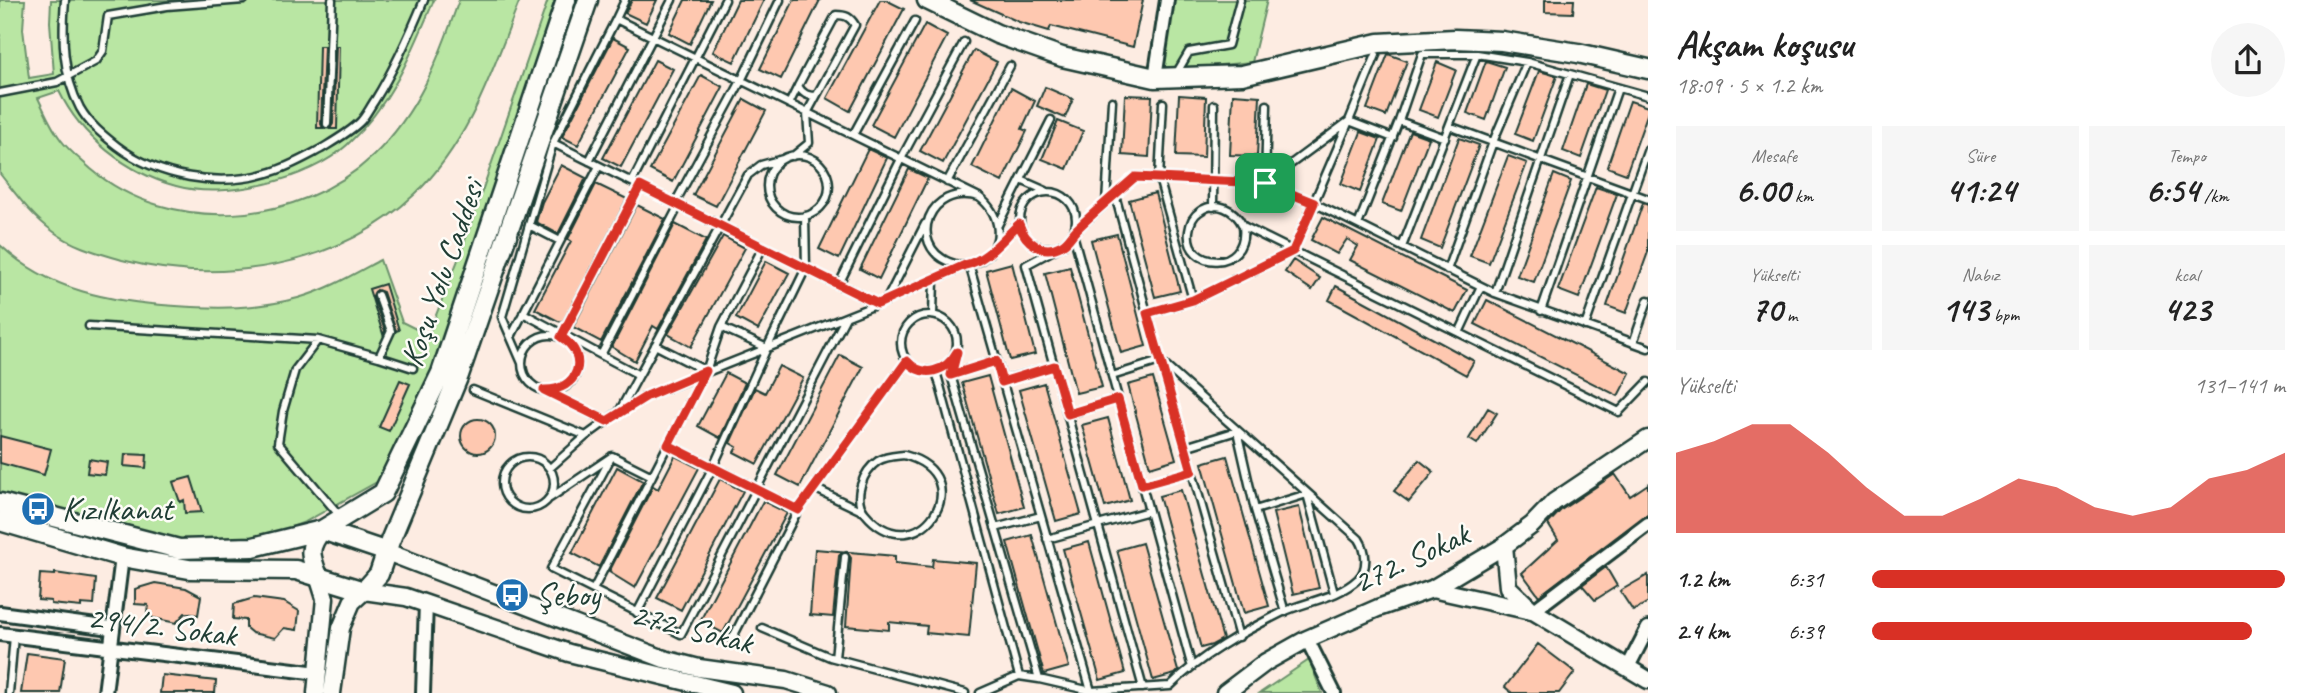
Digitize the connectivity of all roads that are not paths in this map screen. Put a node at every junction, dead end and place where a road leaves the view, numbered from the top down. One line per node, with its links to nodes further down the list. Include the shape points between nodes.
1 (65, 0): 27 (lane)
2 (244, 0): 14 (lane)
3 (332, 0): 44 (lane)
4 (424, 0): 27 (lane, via 385,84 361,121 334,141 267,174 229,178 164,172 98,132 81,110)
5 (566, 0): 163 (main road, Koşu Yolu Caddesi, via 441,373 383,492)
6 (588, 0): 171 (main road, Koşu Yolu Caddesi, via 459,375)
7 (625, 0): 16 (lane)
8 (672, 0): 18 (lane)
9 (725, 0): 22 (lane)
10 (779, 0): 29 (lane)
11 (927, 0): 15 (main road)
12 (1167, 0): 28 (street)
13 (1240, 0): 28 (lane, via 1228,45 1189,52)
14 (168, 3): 27 (lane, via 108,16 103,51 96,61)
15 (954, 7): 28 (main road, via 997,34 1062,57)
16 (616, 19): 18 (lane); 50 (lane)
17 (915, 21): 46 (lane)
18 (654, 38): 22 (lane); 56 (lane)
19 (964, 42): 54 (lane)
20 (1477, 54): 23 (lane); 43 (lane, via 1422,54); 45 (lane)
21 (1376, 55): 42 (lane)
22 (697, 59): 29 (lane); 62 (lane)
23 (1528, 62): 26 (lane); 49 (lane)
24 (1010, 66): 63 (lane)
25 (1648, 69): 28 (main road, via 1502,41 1455,39 1379,43 1242,75)
26 (1570, 74): 31 (lane); 55 (lane)
27 (67, 76): 32 (lane)
28 (1164, 78)
29 (741, 80): 37 (lane); 73 (lane)
30 (798, 86): 33 (lane, via 808,96); 33 (lane, via 836,15 851,18 855,25); 37 (lane)
31 (1618, 88): 34 (lane); 58 (lane)
32 (0, 93)
33 (816, 96): 40 (lane)
34 (1648, 96)
35 (1112, 101): 71 (lane)
36 (1163, 103): 59 (lane)
37 (789, 104): 40 (lane)
38 (1214, 105): 61 (lane)
39 (1267, 105): 64 (lane)
40 (807, 113): 46 (lane); 52 (lane, via 809,143)
41 (1051, 120): 60 (lane)
42 (1349, 121): 47 (lane); 64 (lane); 72 (lane)
43 (1399, 121): 47 (lane); 48 (lane)
44 (327, 124)
45 (1449, 126): 48 (lane); 49 (lane)
46 (853, 135): 54 (lane)
47 (1393, 138): 81 (lane)
48 (1445, 138): 90 (lane)
49 (1493, 142): 55 (lane); 94 (lane)
50 (553, 143): 56 (lane); 78 (lane)
51 (1648, 149): 67 (lane)
52 (793, 156): 53 (lane); 75 (lane, via 813,159 827,176 829,186 822,206)
53 (783, 159): 75 (lane, via 769,174 768,193 786,215); 79 (lane, via 761,165 748,175)
54 (901, 159): 63 (lane); 96 (lane)
55 (1542, 160): 58 (lane); 98 (lane)
56 (589, 161): 57 (lane)
57 (599, 166): 62 (lane); 86 (lane)
58 (1587, 176): 67 (lane); 104 (lane)
59 (1159, 178): 61 (lane); 68 (lane, via 1135,177); 85 (lane)
60 (1021, 180): 66 (lane); 80 (lane)
61 (1212, 180): 64 (lane); 74 (lane)
62 (632, 182): 65 (lane)
63 (947, 182): 69 (lane)
64 (1265, 183): 72 (lane)
65 (640, 186): 73 (lane); 113 (lane)
66 (1047, 192): 77 (lane, via 1030,198); 83 (lane, via 1072,204)
67 (1633, 194): 70 (lane); 110 (lane)
68 (1115, 195): 71 (lane); 106 (lane)
69 (978, 198): 76 (lane, via 967,194 945,199); 80 (lane, via 988,204)
70 (1648, 199)
71 (1106, 203): 83 (lane)
72 (1314, 203): 81 (lane); 91 (lane)
73 (677, 204): 79 (lane); 121 (lane)
74 (1213, 206): 82 (lane, via 1233,212); 84 (lane, via 1193,219)
75 (806, 216): 93 (lane)
76 (929, 216): 92 (lane, via 928,240 933,251 953,264); 102 (lane)
77 (1019, 224): 87 (lane, via 1035,246); 89 (lane)
78 (529, 225): 86 (lane); 114 (lane, via 502,317)
79 (719, 225): 88 (lane); 117 (lane)
80 (998, 225): 89 (lane)
81 (1358, 225): 90 (lane)
82 (1243, 226): 84 (lane, via 1238,251 1224,260 1198,254); 91 (lane)
83 (1074, 233): 87 (lane); 133 (lane)
84 (1189, 237): 85 (lane)
85 (1176, 240): 100 (lane)
86 (560, 241): 105 (lane)
87 (1063, 245): 127 (lane, via 1026,265)
88 (762, 247): 93 (lane); 111 (lane)
89 (994, 247): 92 (lane)
90 (1402, 247): 94 (lane)
91 (1293, 251): 100 (lane); 112 (lane)
92 (967, 265): 95 (lane); 124 (lane)
93 (806, 268): 96 (lane); 118 (lane)
94 (1447, 270): 97 (lane)
95 (934, 279): 102 (lane); 107 (lane)
96 (839, 285): 103 (lane)
97 (1481, 286): 98 (lane); 112 (lane)
98 (1495, 293): 104 (lane)
99 (378, 295): 122 (lane, via 391,331)
100 (1193, 300): 106 (lane)
101 (1648, 300): 116 (lane)
102 (886, 301): 103 (lane)
103 (878, 304): 108 (lane)
104 (1541, 311): 110 (lane)
105 (523, 313): 113 (lane); 114 (lane)
106 (1147, 313): 125 (lane)
107 (933, 315): 120 (lane, via 956,332); 123 (lane, via 915,318 903,331 901,349)
108 (845, 317): 118 (lane); 154 (lane)
109 (89, 326): 115 (lane)
110 (1585, 326): 116 (lane)
111 (720, 327): 118 (lane); 129 (lane)
112 (1459, 333): 135 (lane, via 1619,412)
113 (562, 336): 121 (lane); 126 (lane, via 535,340); 137 (lane, via 578,358 575,376 562,388)
114 (510, 337): 126 (lane)
115 (318, 340): 122 (lane); 163 (lane, via 295,370 278,443)
116 (1633, 343): 119 (lane)
117 (655, 345): 129 (lane); 131 (lane)
118 (767, 348): 129 (lane); 148 (lane)
119 (1648, 348)
120 (957, 352): 130 (lane); 132 (lane)
121 (601, 355): 131 (lane)
122 (379, 357): 128 (lane)
123 (907, 361): 130 (lane, via 918,370); 153 (lane)
124 (996, 361): 132 (lane); 134 (lane)
125 (1160, 361): 133 (lane); 142 (lane); 146 (lane)
126 (522, 363): 137 (lane, via 528,380)
127 (1054, 366): 134 (lane); 140 (lane)
128 (413, 368)
129 (706, 371): 139 (lane); 145 (lane)
130 (936, 371): 198 (lane)
131 (639, 375): 139 (lane)
132 (951, 375): 167 (lane)
133 (1112, 376): 138 (lane)
134 (1002, 382): 162 (lane)
135 (1648, 382)
136 (474, 390): 143 (lane)
137 (544, 390): 141 (lane)
138 (1118, 399): 140 (lane); 152 (lane)
139 (619, 412): 141 (lane)
140 (1068, 414): 166 (lane)
141 (607, 421): 143 (lane)
142 (1237, 431): 146 (lane); 155 (lane); 159 (lane)
143 (586, 436): 149 (lane)
144 (1648, 439): 170 (street, 272. Sokak, via 1554,502)
145 (668, 445): 148 (lane); 151 (lane)
146 (1185, 447): 150 (lane)
147 (612, 456): 151 (lane); 156 (lane); 176 (lane, via 551,569)
148 (713, 467): 154 (lane); 183 (lane)
149 (550, 468): 156 (lane, via 555,484); 156 (lane, via 537,458 519,459 506,470 502,487 518,507 535,508)
150 (1192, 471): 152 (lane); 188 (lane)
151 (652, 476): 176 (lane)
152 (1142, 485): 161 (lane)
153 (814, 488): 158 (lane); 160 (lane)
154 (757, 489): 158 (lane); 183 (lane, via 681,634)
155 (1307, 494): 159 (lane); 178 (lane); 178 (lane, via 1353,533 1365,552 1357,579)
156 (549, 500)
157 (0, 503): 168 (main road, via 179,549 253,547)
158 (798, 510): 189 (lane)
159 (1255, 510): 180 (lane)
160 (863, 511): 160 (lane, via 884,529 920,529 937,513 940,488 936,476 928,466 905,455 878,461 861,483)
161 (1149, 511): 166 (lane); 194 (lane)
162 (1041, 516): 167 (lane); 169 (lane)
163 (342, 519): 168 (main road, Koşu Yolu Caddesi)
164 (0, 521): 172 (main road, 272. Sokak)
165 (1648, 524): 181 (street)
166 (1098, 525): 169 (lane); 201 (lane)
167 (995, 528): 199 (lane)
168 (323, 530): 171 (main road, 272. Sokak); 174 (main road, via 312,545 311,559)
169 (1047, 539): 202 (lane)
170 (1504, 546): 175 (street, 272. Sokak); 181 (street, via 1508,587)
171 (387, 552): 177 (main road, via 379,574); 193 (street, 272. Sokak)
172 (121, 557): 174 (main road, 272. Sokak, via 188,569 296,570); 184 (street)
173 (845, 557): 192 (lane)
174 (318, 576): 177 (main road, 272. Sokak); 196 (street, via 325,598)
175 (1432, 589): 181 (street); 190 (street, 272. Sokak)
176 (593, 590): 183 (lane)
177 (365, 591): 179 (street, 272. Sokak); 206 (street, via 352,602 341,628)
178 (1334, 593): 180 (lane)
179 (426, 603): 197 (street, 272. Sokak, via 569,653); 207 (street)
180 (1285, 611): 188 (lane)
181 (1533, 611): 195 (street)
182 (0, 613): 184 (street)
183 (637, 613)
184 (111, 628): 191 (street)
185 (762, 628): 192 (lane)
186 (1648, 628): 195 (street)
187 (7, 635): 191 (street, 294/2. Sokak); 203 (lane)
188 (1239, 637): 194 (lane)
189 (732, 639)
190 (1307, 639): 212 (street, 272. Sokak); 213 (street)
191 (109, 649): 196 (street, 294/2. Sokak); 204 (street)
192 (835, 658): 210 (lane)
193 (664, 659): 197 (street); 209 (street, 272. Sokak, via 786,680)
194 (1191, 664): 201 (lane, via 1170,686)
195 (1628, 667): 200 (street)
196 (318, 673): 205 (street)
197 (656, 673): 208 (street, 272. Sokak)
198 (1019, 676): 199 (lane); 211 (lane)
199 (1039, 679): 202 (lane)
200 (1648, 680)
201 (1143, 688): 202 (lane)
202 (1091, 691)
203 (9, 693)
204 (105, 693)
205 (316, 693)
206 (332, 693)
207 (423, 693)
208 (732, 693)
209 (828, 693)
210 (965, 693)
211 (980, 693)
212 (1225, 693)
213 (1334, 693)

